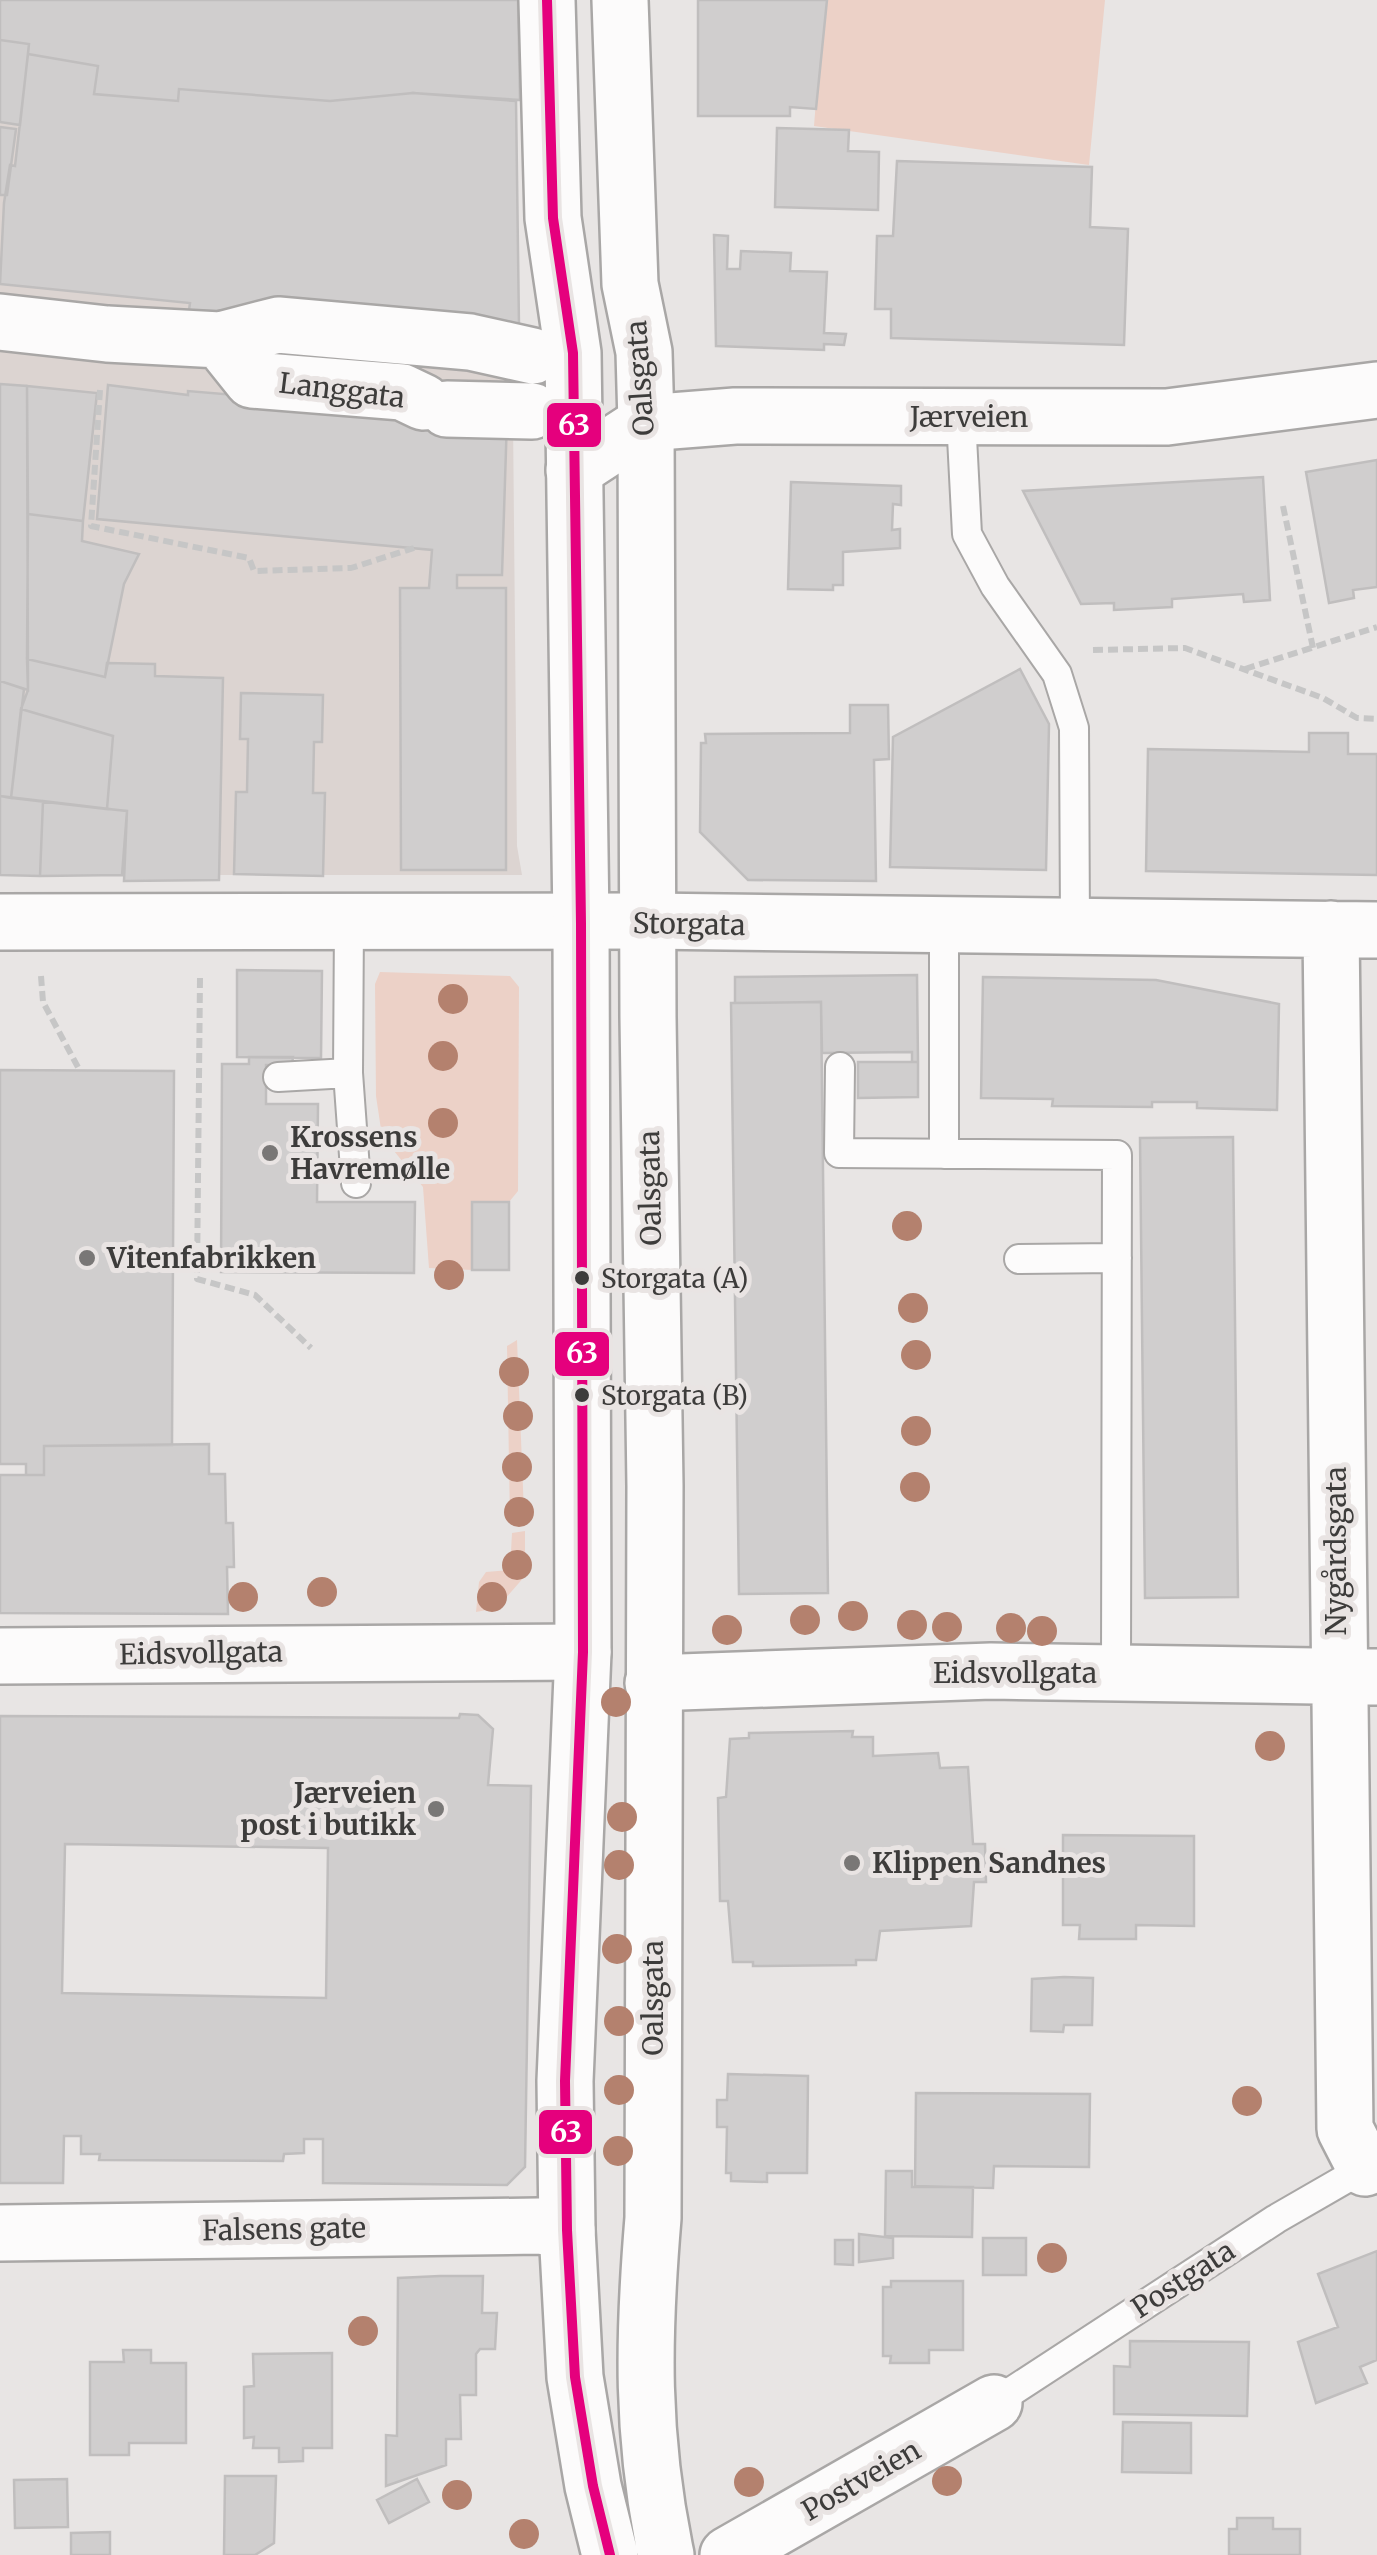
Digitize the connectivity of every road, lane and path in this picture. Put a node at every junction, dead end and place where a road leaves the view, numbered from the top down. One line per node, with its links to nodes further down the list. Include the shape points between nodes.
1 (548, 0): 11 (street, via 553,218 573,353)
2 (620, 0): 10 (street, Oalsgata, via 630,284 644,352)
3 (0, 322): 5 (street, Langgata, via 220,340 278,325)
4 (533, 356): 5 (street, Langgata, via 470,342)
5 (426, 382): 8 (street, Langgata)
6 (1377, 390): 9 (street, Jærveien, via 1167,418)
7 (100, 396): 13 (path, via 91,526 249,558 254,570 352,568)
8 (532, 411)
9 (961, 418): 10 (street, Jærveien); 16 (lane, via 967,534)
10 (646, 422): 11 (street, Jærveien); 22 (street, Oalsgata)
11 (574, 470): 23 (street)
12 (1283, 506): 15 (path)
13 (414, 548)
14 (1377, 627): 15 (path)
15 (1312, 648): 17 (path)
16 (1041, 651): 17 (path, via 1184,648); 25 (lane, via 1074,728)
17 (1243, 669): 18 (path, via 1324,698 1358,718)
18 (1377, 719)
19 (349, 921): 21 (street, Storgata); 23 (street, Storgata); 30 (lane)
20 (0, 922): 21 (street, Storgata)
21 (200, 922): 36 (path, via 197,1279 255,1294)
22 (648, 922): 23 (street, Storgata); 24 (street, Storgata); 41 (street, Oalsgata)
23 (581, 923): 37 (street)
24 (944, 925): 25 (street, Storgata); 32 (lane)
25 (1076, 926): 26 (street, Storgata)
26 (1354, 930): 40 (street, Nygårdsgata)
27 (40, 963): 29 (path, via 43,1002)
28 (840, 1067): 32 (lane, via 839,1153)
29 (80, 1070)
30 (348, 1073): 31 (lane); 33 (lane)
31 (278, 1077)
32 (944, 1154): 34 (lane, via 1117,1155)
33 (356, 1183)
34 (1116, 1258): 35 (lane); 39 (lane)
35 (1019, 1259)
36 (310, 1348)
37 (583, 1652): 38 (street, Eidsvollgata); 43 (street, via 565,2081)
38 (0, 1656)
39 (1116, 1672): 40 (street, Eidsvollgata); 41 (street, Eidsvollgata)
40 (1357, 1676): 42 (street, Nygårdsgata, via 1345,2129)
41 (653, 1683): 47 (street, Oalsgata, via 653,2218 644,2324 649,2474)
42 (1371, 2164): 45 (lane, Postgata)
43 (567, 2230): 44 (street, Falsens gate); 46 (street, via 575,2377)
44 (0, 2233)
45 (994, 2403): 48 (street, Postveien)
46 (610, 2555)
47 (666, 2555)
48 (728, 2555)

